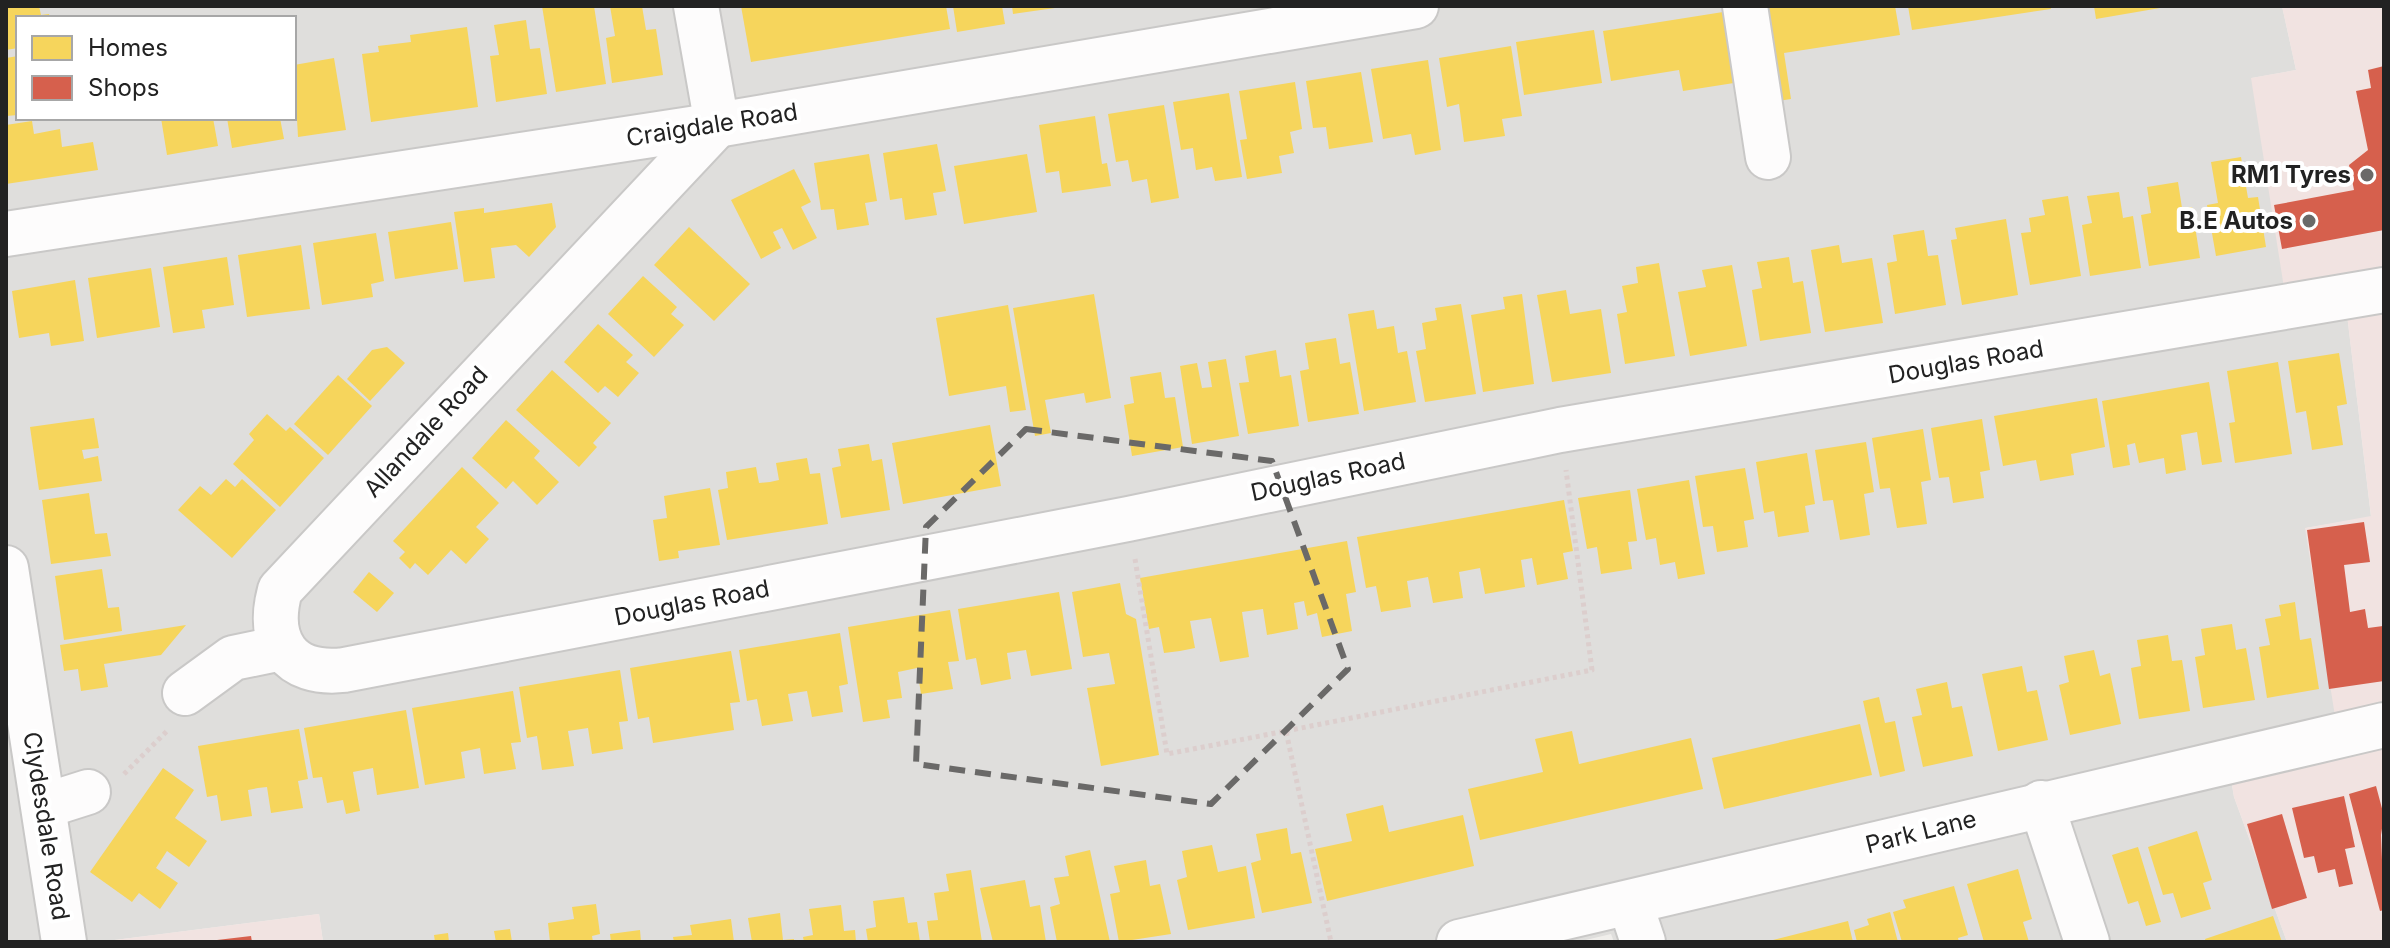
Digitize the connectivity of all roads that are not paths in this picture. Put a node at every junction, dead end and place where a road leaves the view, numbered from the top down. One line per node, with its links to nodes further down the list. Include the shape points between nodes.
1 (696, 6): 4 (street)
2 (1416, 6): 4 (street, Craigdale Road)
3 (1745, 6): 5 (street)
4 (717, 125): 6 (street, Craigdale Road); 9 (street, Allandale Road, via 294,573 280,590 274,612)
5 (1768, 157)
6 (6, 234)
7 (2384, 290): 9 (street, Douglas Road, via 1560,430 344,670 304,667)
8 (6, 568): 14 (street, Clydesdale Road, via 70,798)
9 (282, 648): 10 (street, via 233,658)
10 (185, 693)
11 (2384, 725): 12 (street, Park Lane)
12 (2041, 803): 13 (street, Park Lane); 16 (street)
13 (1636, 922): 15 (street, Park Lane)
14 (64, 942)
15 (1459, 942)
16 (2087, 942)

